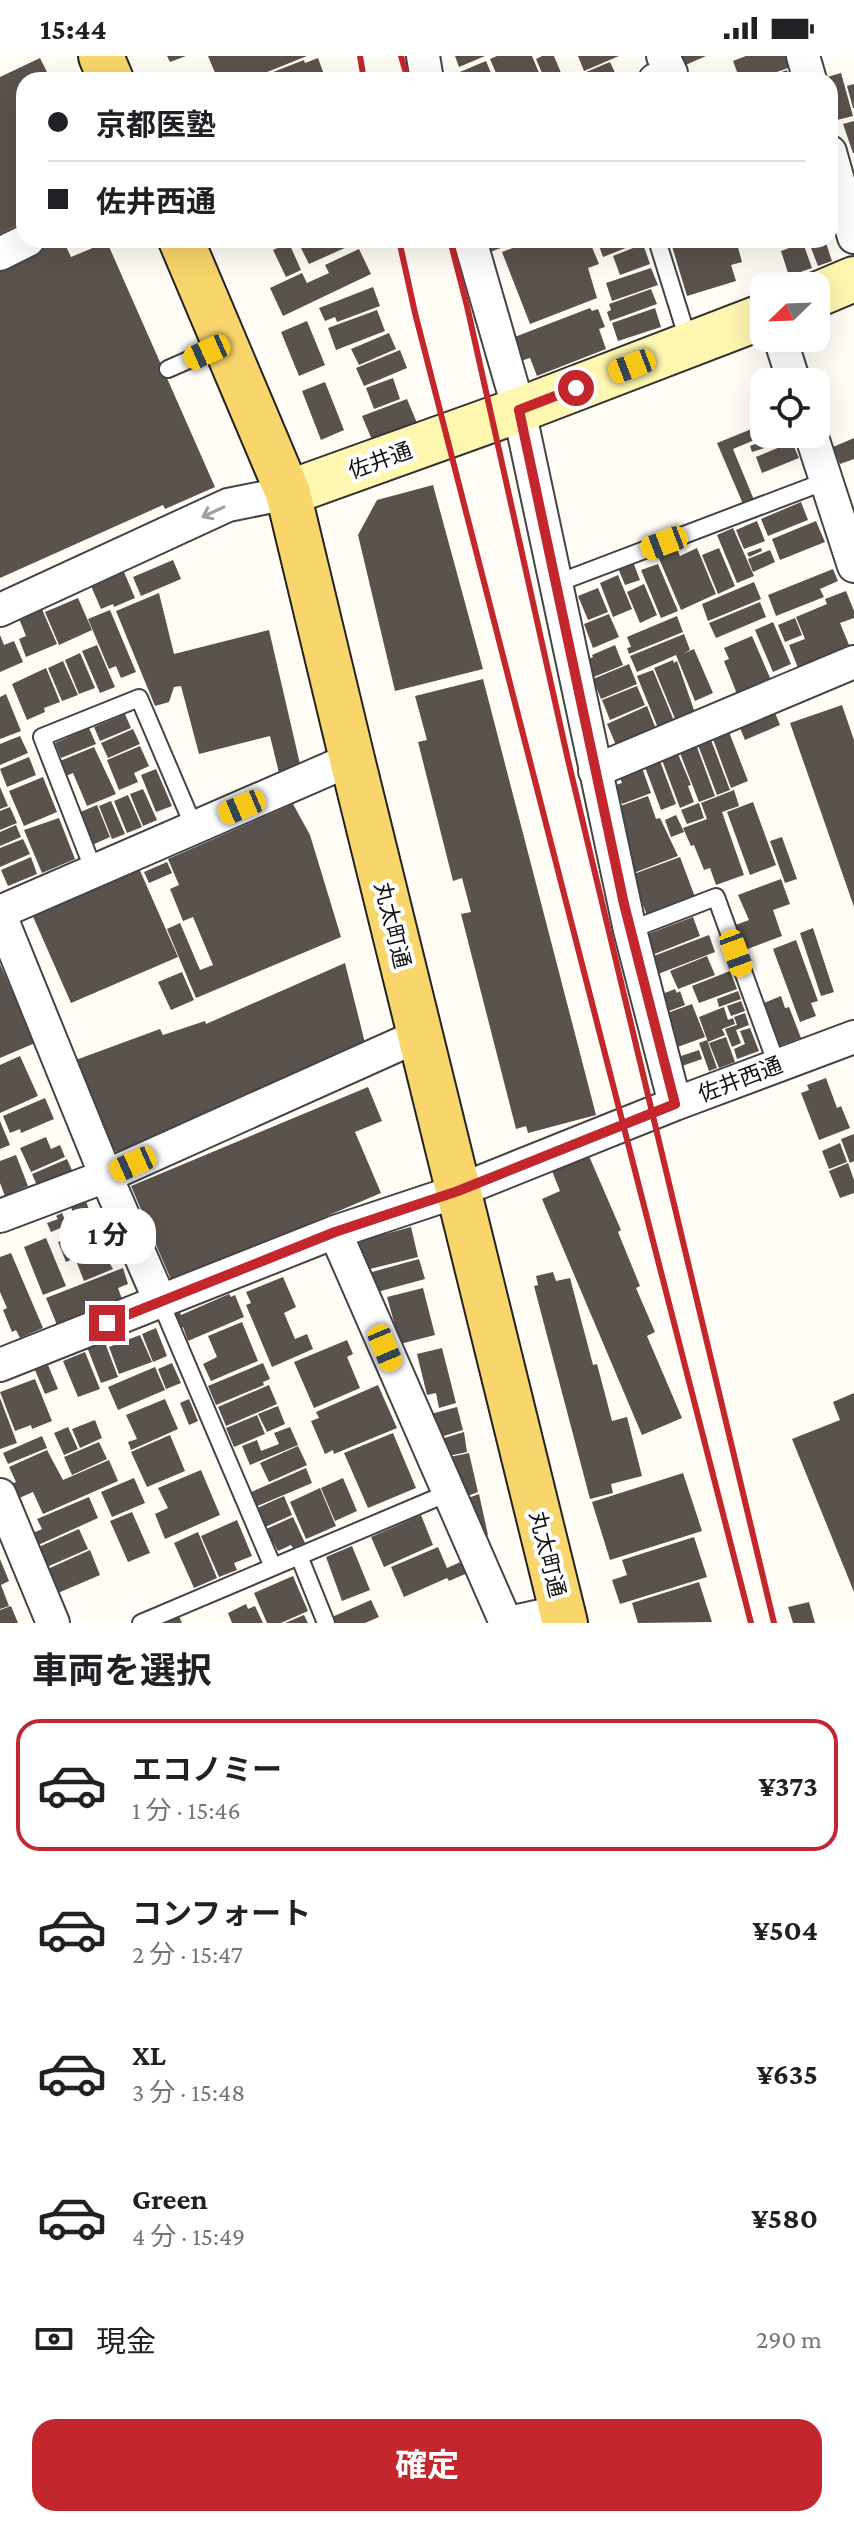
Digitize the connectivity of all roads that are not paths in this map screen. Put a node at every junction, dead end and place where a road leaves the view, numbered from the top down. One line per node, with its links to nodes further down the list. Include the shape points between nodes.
1 (838, 180): 2 (street)
2 (854, 237)
3 (184, 248): 9 (main road, 丸太町通)
4 (472, 248): 12 (street)
5 (659, 248): 10 (lane)
6 (854, 279): 7 (street)
7 (830, 289)
8 (750, 321): 10 (street, 佐井通)
9 (226, 343): 11 (lane); 15 (main road, 丸太町通)
10 (689, 345): 12 (street, 佐井通)
11 (168, 369)
12 (519, 410): 15 (street, 佐井通); 17 (street)
13 (815, 448): 14 (street)
14 (826, 481): 16 (street); 17 (lane)
15 (288, 493): 18 (street, 佐井通, one-way to 18, via 228,505); 20 (main road, 丸太町通)
16 (854, 566)
17 (555, 584): 21 (street)
18 (0, 610)
19 (854, 662): 21 (street)
20 (352, 759): 22 (street); 26 (main road, 丸太町通)
21 (595, 771): 25 (street)
22 (194, 827): 23 (street); 23 (lane, via 139,698 42,737)
23 (94, 871): 24 (street)
24 (0, 913): 30 (street)
25 (630, 930): 28 (lane, via 716,897); 29 (street)
26 (420, 1035): 30 (street); 31 (main road, 丸太町通)
27 (854, 1037): 28 (street, 佐井西通)
28 (777, 1065): 29 (street, 佐井西通)
29 (675, 1104): 31 (street, 佐井西通)
30 (106, 1176): 32 (street); 34 (street)
31 (458, 1191): 33 (street, 佐井西通); 41 (main road, 丸太町通)
32 (0, 1216)
33 (335, 1232): 34 (street, 佐井西通); 36 (street)
34 (160, 1301): 35 (street, 佐井西通); 40 (lane)
35 (0, 1365)
36 (448, 1493): 39 (lane); 45 (street)
37 (0, 1495): 38 (street)
38 (9, 1541): 42 (street)
39 (299, 1556): 40 (lane); 44 (lane)
40 (273, 1567): 43 (lane)
41 (564, 1617): 45 (street)
42 (53, 1623)
43 (141, 1623)
44 (326, 1623)
45 (507, 1623)

